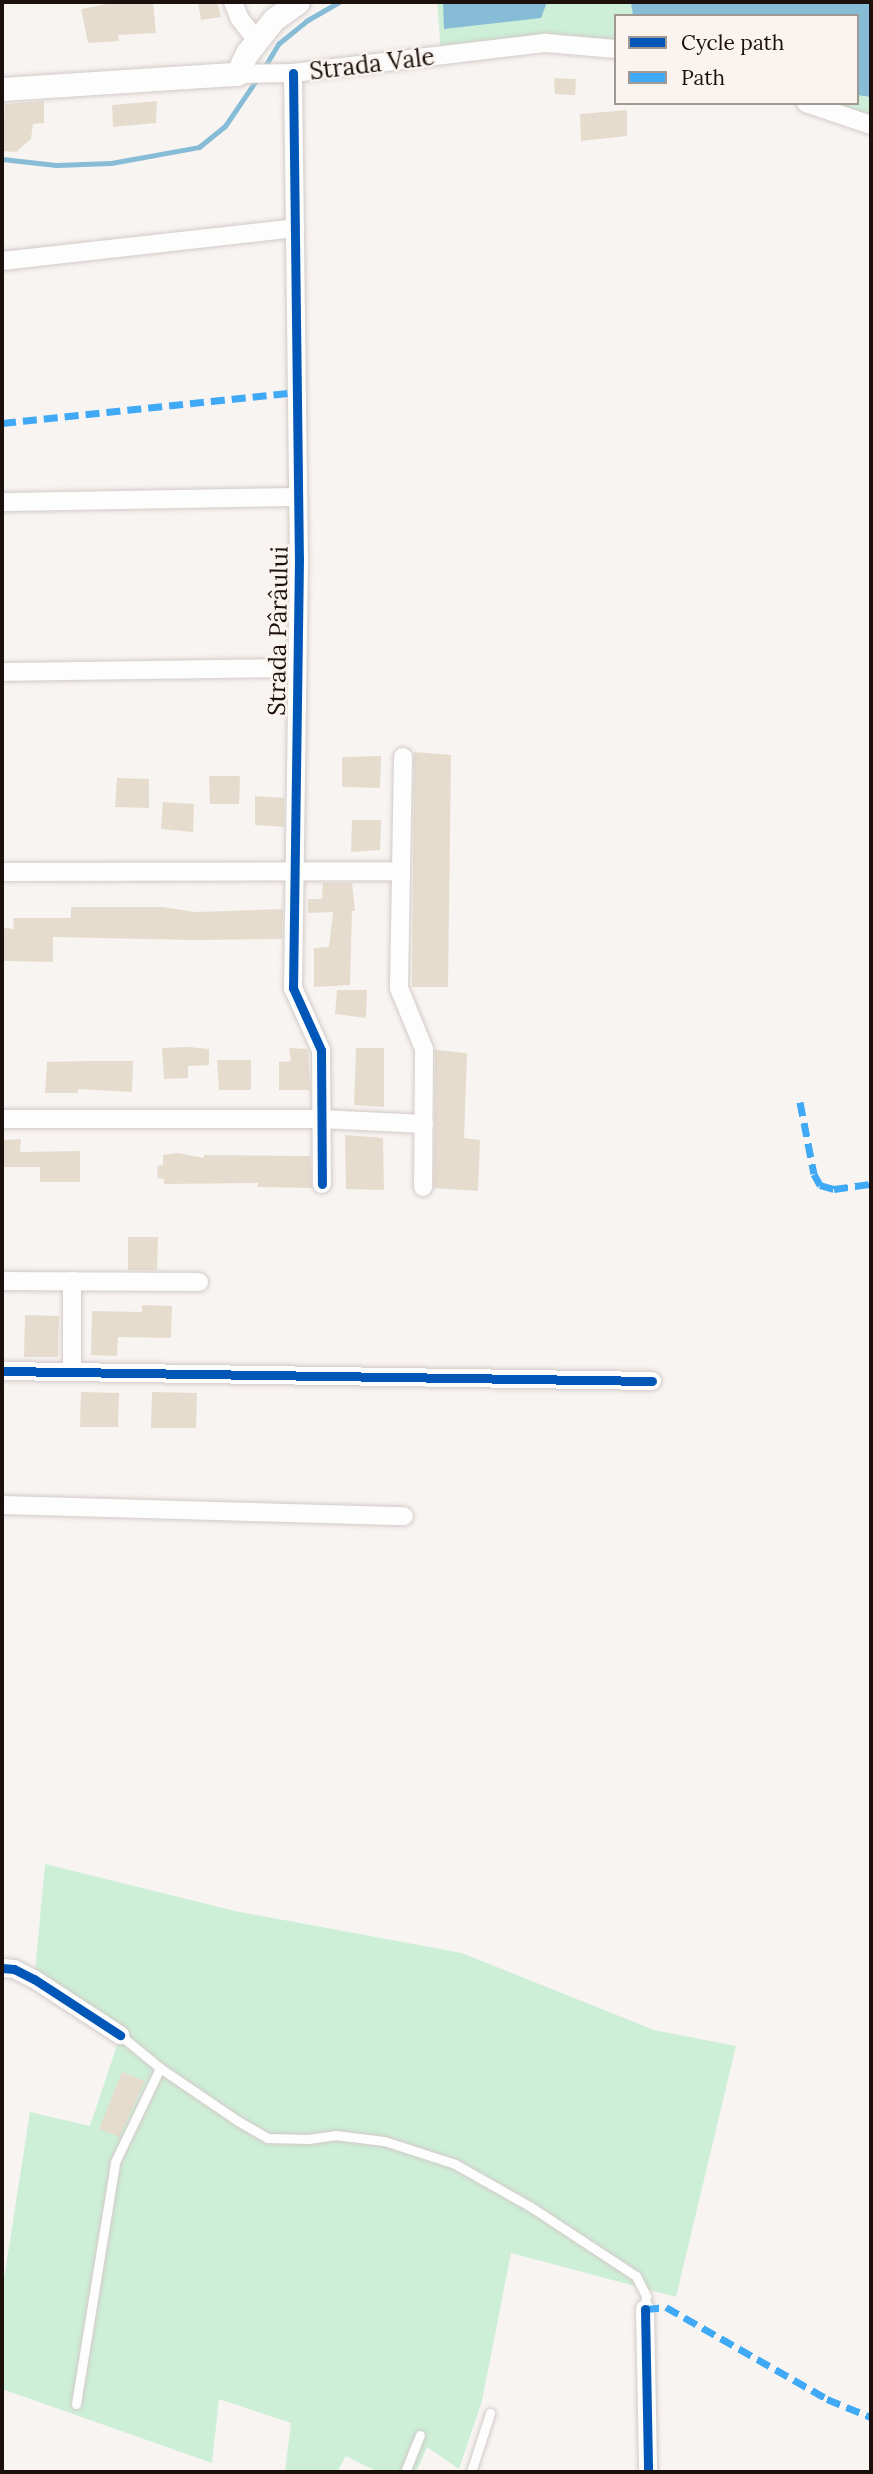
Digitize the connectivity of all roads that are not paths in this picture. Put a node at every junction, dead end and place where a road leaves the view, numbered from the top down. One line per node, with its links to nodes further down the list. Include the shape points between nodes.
1 (233, 2): 3 (street)
2 (298, 2): 3 (street, via 274,19)
3 (257, 41): 6 (street)
4 (614, 49): 5 (street, Strada Vale, via 547,43)
5 (293, 73): 6 (street, Strada Vale); 10 (street, Strada Pârâului)
6 (243, 74): 7 (street, Strada Vale)
7 (2, 89)
8 (812, 105): 9 (street)
9 (871, 125)
10 (295, 228): 11 (street); 12 (street, Strada Pârâului)
11 (2, 261)
12 (298, 498): 13 (street); 14 (street, Strada Pârâului)
13 (2, 502)
14 (297, 668): 15 (street); 17 (street, Strada Pârâului)
15 (2, 672)
16 (403, 757): 18 (street)
17 (294, 869): 18 (street); 19 (street); 21 (street, Strada Pârâului, via 293,988 321,1050)
18 (401, 871): 22 (street, via 399,988 424,1049)
19 (2, 872)
20 (2, 1119): 21 (street)
21 (321, 1119): 22 (street); 23 (street, Strada Pârâului)
22 (424, 1124): 24 (street)
23 (322, 1184)
24 (424, 1187)
25 (2, 1280): 26 (street)
26 (72, 1281): 27 (street); 29 (street)
27 (199, 1282)
28 (2, 1371): 29 (street)
29 (72, 1372): 30 (street)
30 (652, 1381)
31 (2, 1505): 32 (street)
32 (404, 1516)
33 (2, 1968): 34 (street, via 34,1979)
34 (120, 2035): 35 (lane)
35 (160, 2068): 36 (lane, via 268,2137 334,2135 384,2141 455,2164 636,2276 646,2296); 37 (lane, via 115,2162)
36 (645, 2309): 42 (street)
37 (76, 2404)
38 (490, 2413): 41 (lane)
39 (420, 2435): 40 (lane)
40 (405, 2472)
41 (471, 2472)
42 (648, 2472)

